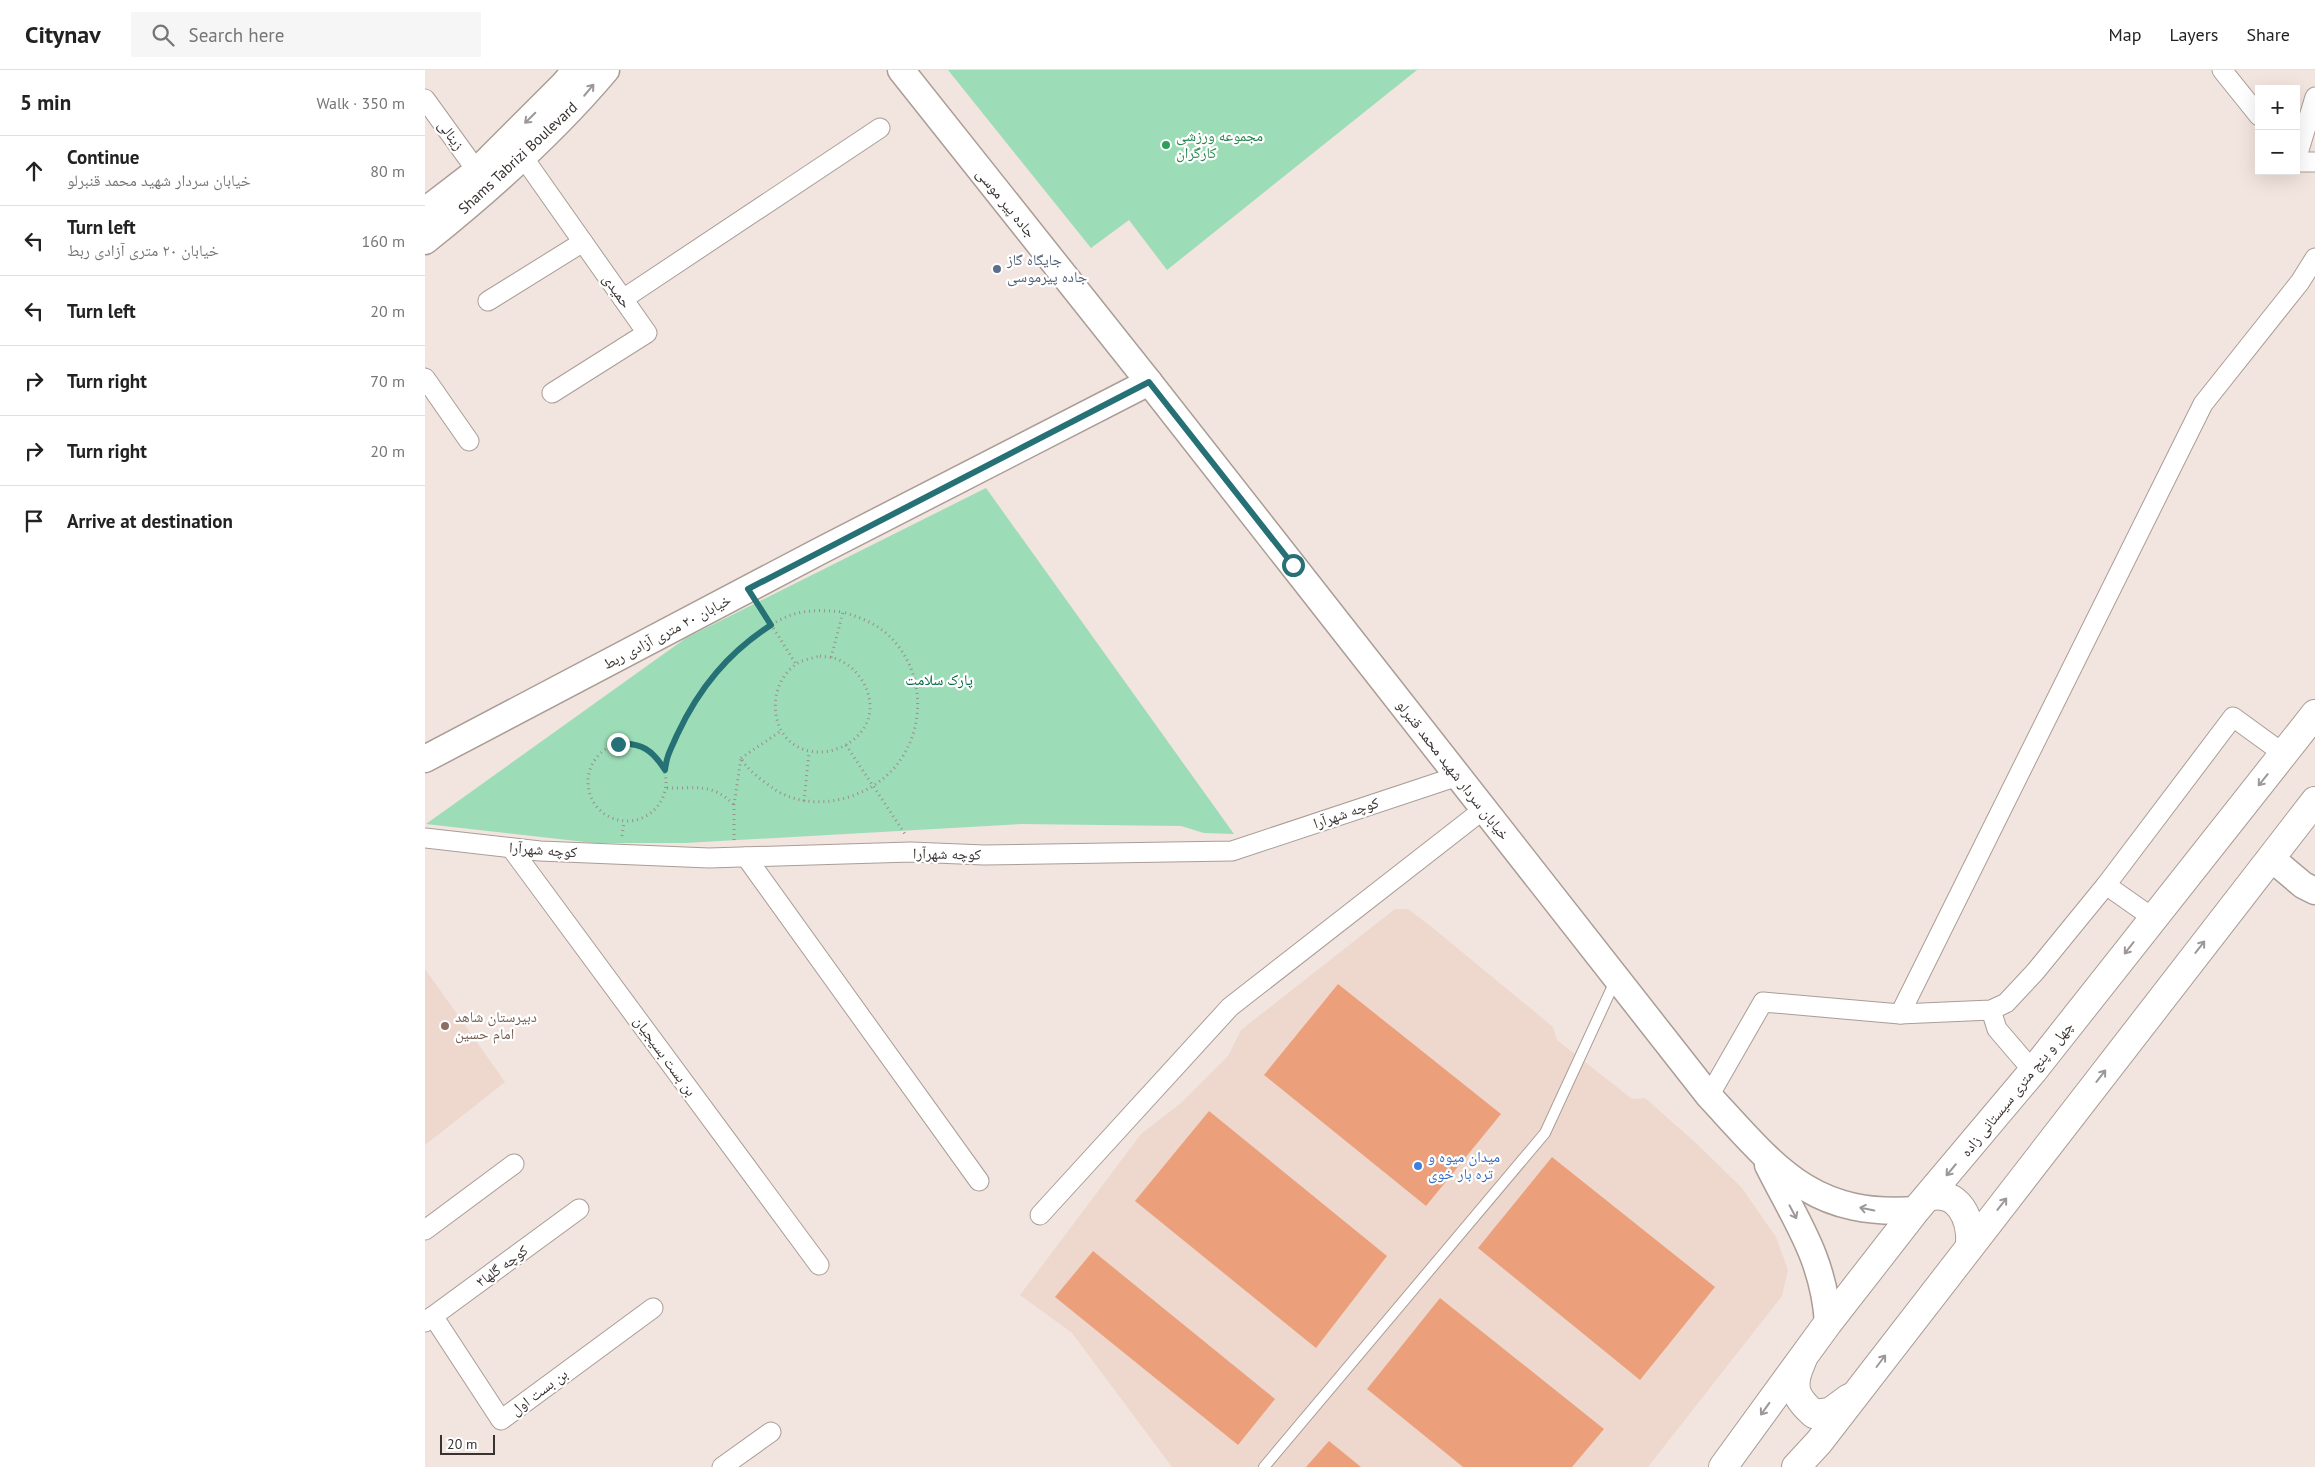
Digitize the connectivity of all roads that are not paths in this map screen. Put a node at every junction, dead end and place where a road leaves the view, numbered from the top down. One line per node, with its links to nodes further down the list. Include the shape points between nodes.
1 (576, 70): 13 (main road, Shams Tabrizi Boulevard, one-way to 13)
2 (606, 70): 10 (main road, Shams Tabrizi Boulevard, one-way to 2, via 579,102)
3 (901, 70): 21 (main road, جاده پیر موسی)
4 (2222, 70): 7 (street)
5 (2315, 97): 9 (street)
6 (425, 99): 13 (street, زینالی)
7 (2255, 111)
8 (880, 128): 18 (street)
9 (2300, 148)
10 (523, 157): 15 (main road, Shams Tabrizi Boulevard, via 490,189); 16 (street, حمیدی)
11 (2300, 161): 12 (street)
12 (2315, 162)
13 (477, 171): 14 (main road, Shams Tabrizi Boulevard)
14 (425, 211)
15 (425, 241)
16 (583, 242): 18 (street, حمیدی); 19 (street)
17 (2315, 258): 39 (street, via 2300,282 2203,404)
18 (623, 299): 22 (street, حمیدی, via 647,333)
19 (488, 301)
20 (425, 378): 23 (street)
21 (1149, 382): 26 (main road, خیابان ۲۰ متری آزادی ربط); 27 (main road, خیابان سردار شهید محمد قنبرلو)
22 (552, 393)
23 (469, 441)
24 (2315, 714): 25 (highway, چهل و پنج متری سیستانی زاده)
25 (2284, 754): 34 (street, via 2233,717); 36 (highway, چهل و پنج متری سیستانی زاده, one-way to 36)
26 (425, 760)
27 (1458, 776): 29 (main road, خیابان سردار شهید محمد قنبرلو); 32 (street, کوچه شهرآرا, via 1232,851)
28 (2315, 801): 33 (highway)
29 (1484, 809): 37 (main road, خیابان سردار شهید محمد قنبرلو); 47 (street, via 1231,1007)
30 (425, 838): 31 (street, کوچه شهرآرا)
31 (511, 848): 32 (street, کوچه شهرآرا); 50 (street, بن بست بسیجیان)
32 (740, 857): 44 (street)
33 (2271, 858): 35 (main road); 49 (highway, one-way to 33)
34 (2106, 885): 36 (street); 38 (street, via 2035,972 2006,1003)
35 (2315, 891)
36 (2153, 918): 40 (highway, چهل و پنج متری سیستانی زاده, one-way to 40)
37 (1617, 978): 41 (main road, خیابان سردار شهید محمد قنبرلو); 58 (lane, via 1545,1133)
38 (1991, 1010): 39 (street); 40 (street, via 1997,1029)
39 (1901, 1014): 41 (street, via 1763,1002)
40 (2033, 1071): 45 (highway, چهل و پنج متری سیستانی زاده, one-way to 45)
41 (1709, 1096): 42 (main road, خیابان سردار شهید محمد قنبرلو)
42 (1763, 1153): 45 (main road, one-way to 42, via 1871,1210 1840,1204 1807,1190); 53 (main road, one-way to 53, via 1813,1249 1823,1282)
43 (514, 1164): 48 (street)
44 (979, 1181)
45 (1922, 1204): 49 (highway, via 1938,1194 1951,1199 1968,1218); 53 (highway, چهل و پنج متری سیستانی زاده)
46 (579, 1209): 52 (street, کوچه گلها۳)
47 (1040, 1215)
48 (425, 1230)
49 (1970, 1245): 55 (highway, one-way to 49)
50 (819, 1265)
51 (653, 1308): 52 (street, بن بست اول, via 501,1420)
52 (429, 1319)
53 (1828, 1323): 54 (highway, چهل و پنج متری سیستانی زاده)
54 (1804, 1357): 55 (highway, via 1795,1376 1796,1390 1800,1402 1814,1414 1830,1412); 59 (highway, چهل و پنج متری سیستانی زاده, one-way to 59)
55 (1858, 1391): 60 (highway)
56 (771, 1432): 57 (street)
57 (722, 1467)
58 (1264, 1467)
59 (1723, 1467)
60 (1796, 1467)

